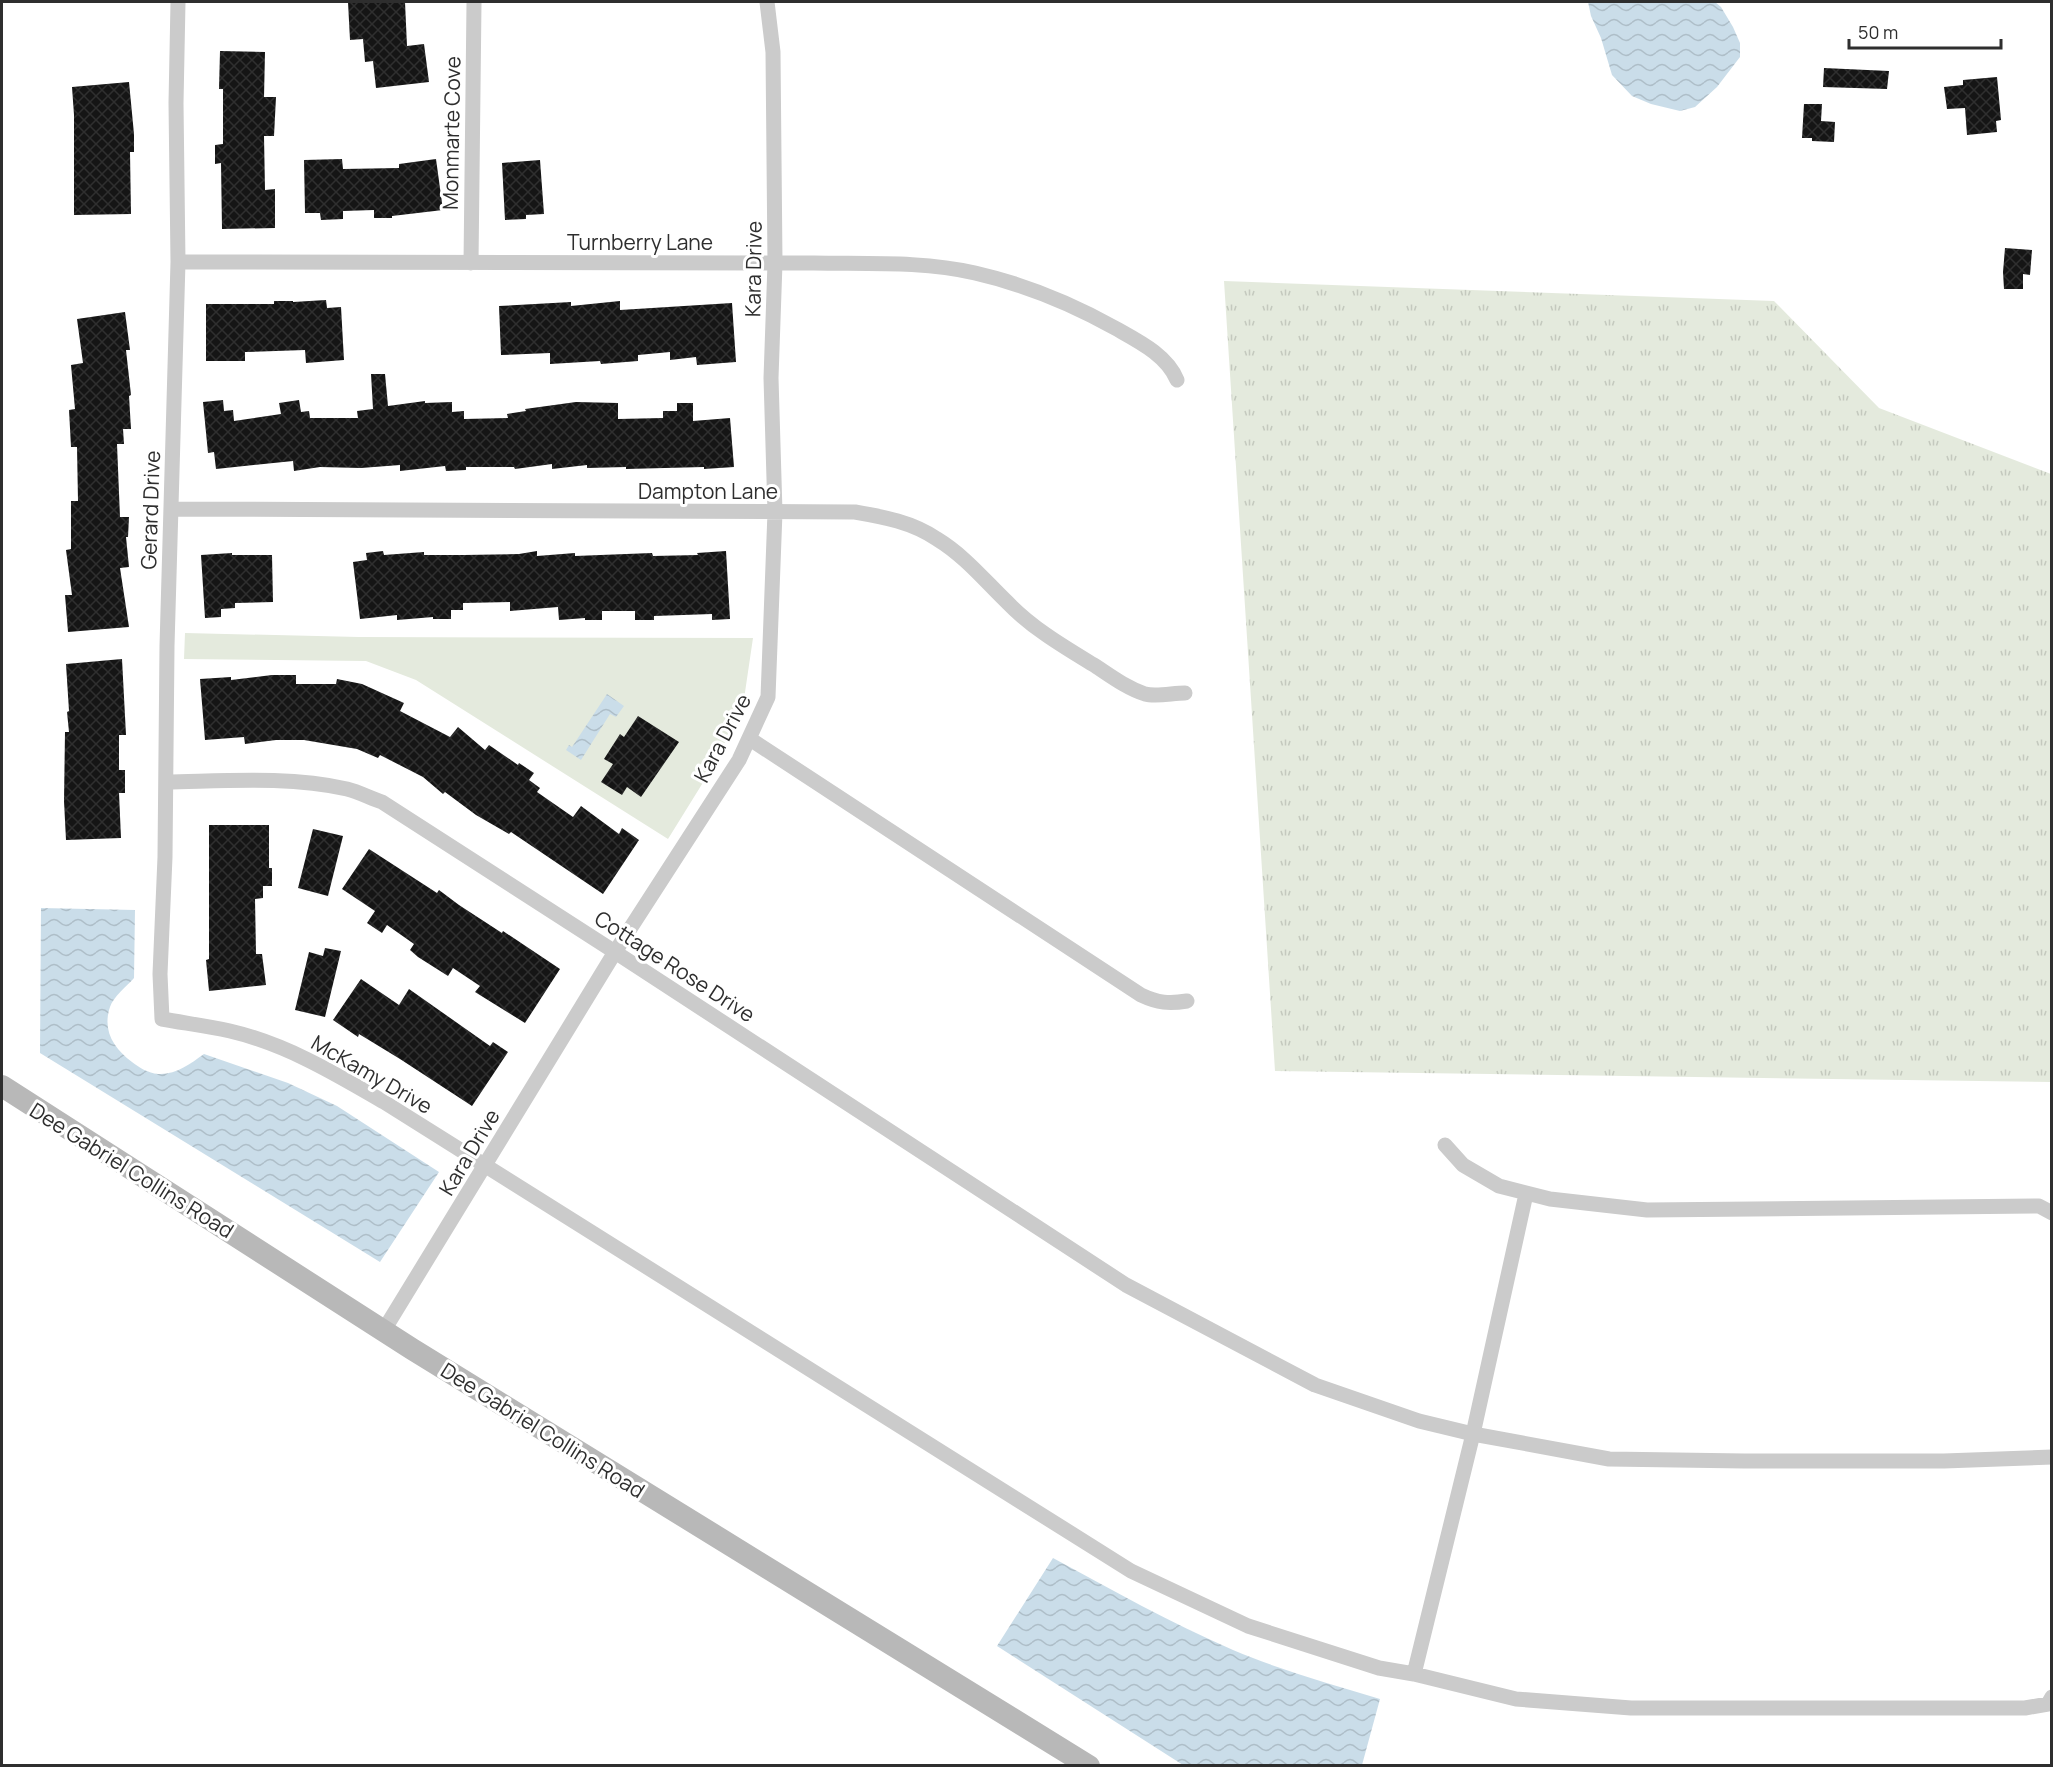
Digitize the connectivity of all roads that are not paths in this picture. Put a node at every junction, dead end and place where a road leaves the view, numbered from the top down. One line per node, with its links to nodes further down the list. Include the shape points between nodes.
1 (178, 2): 4 (street, Gerard Drive)
2 (767, 2): 6 (street, Kara Drive, via 773,52)
3 (474, 3): 5 (street, Monmarte Cove)
4 (178, 262): 5 (street, Turnberry Lane); 8 (street, Gerard Drive)
5 (471, 263): 6 (street, Turnberry Lane)
6 (775, 263): 7 (street, Turnberry Lane, via 895,264 974,273 1013,284 1074,308 1137,340 1163,360); 9 (street, Kara Drive, via 771,378)
7 (1178, 380)
8 (172, 508): 9 (street, Dampton Lane); 12 (street, Gerard Drive)
9 (775, 513): 10 (street, Dampton Lane, via 855,512 915,526 958,554 1039,629 1130,688 1147,694); 11 (street, Kara Drive, via 768,697)
10 (1185, 693)
11 (750, 739): 13 (street, Kara Drive); 14 (street, via 1141,995 1169,1005)
12 (166, 782): 13 (street, Cottage Rose Drive, via 275,781 348,789 382,802); 15 (street, Gerard Drive)
13 (615, 952): 18 (street, Kara Drive); 22 (street, Cottage Rose Drive, via 1126,1286 1315,1385 1419,1421)
14 (1187, 1001)
15 (162, 1019): 18 (street, McKamy Drive, via 231,1031 324,1066)
16 (2, 1086): 21 (street, Dee Gabriel Collins Road)
17 (1445, 1145): 19 (street, via 1463,1165 1499,1186)
18 (485, 1166): 21 (street, Kara Drive); 24 (street, McKamy Drive, via 1131,1571 1248,1626 1379,1668)
19 (1526, 1194): 20 (street, via 1647,1210 2039,1206); 22 (street)
20 (2052, 1213)
21 (384, 1330): 26 (street, Dee Gabriel Collins Road)
22 (1473, 1434): 23 (street, Cottage Rose Drive, via 1609,1459 1944,1461); 24 (street)
23 (2052, 1457)
24 (1414, 1674): 25 (street, McKamy Drive, via 1516,1699 1631,1708 2025,1708 2048,1704)
25 (2052, 1697)
26 (1089, 1766)

